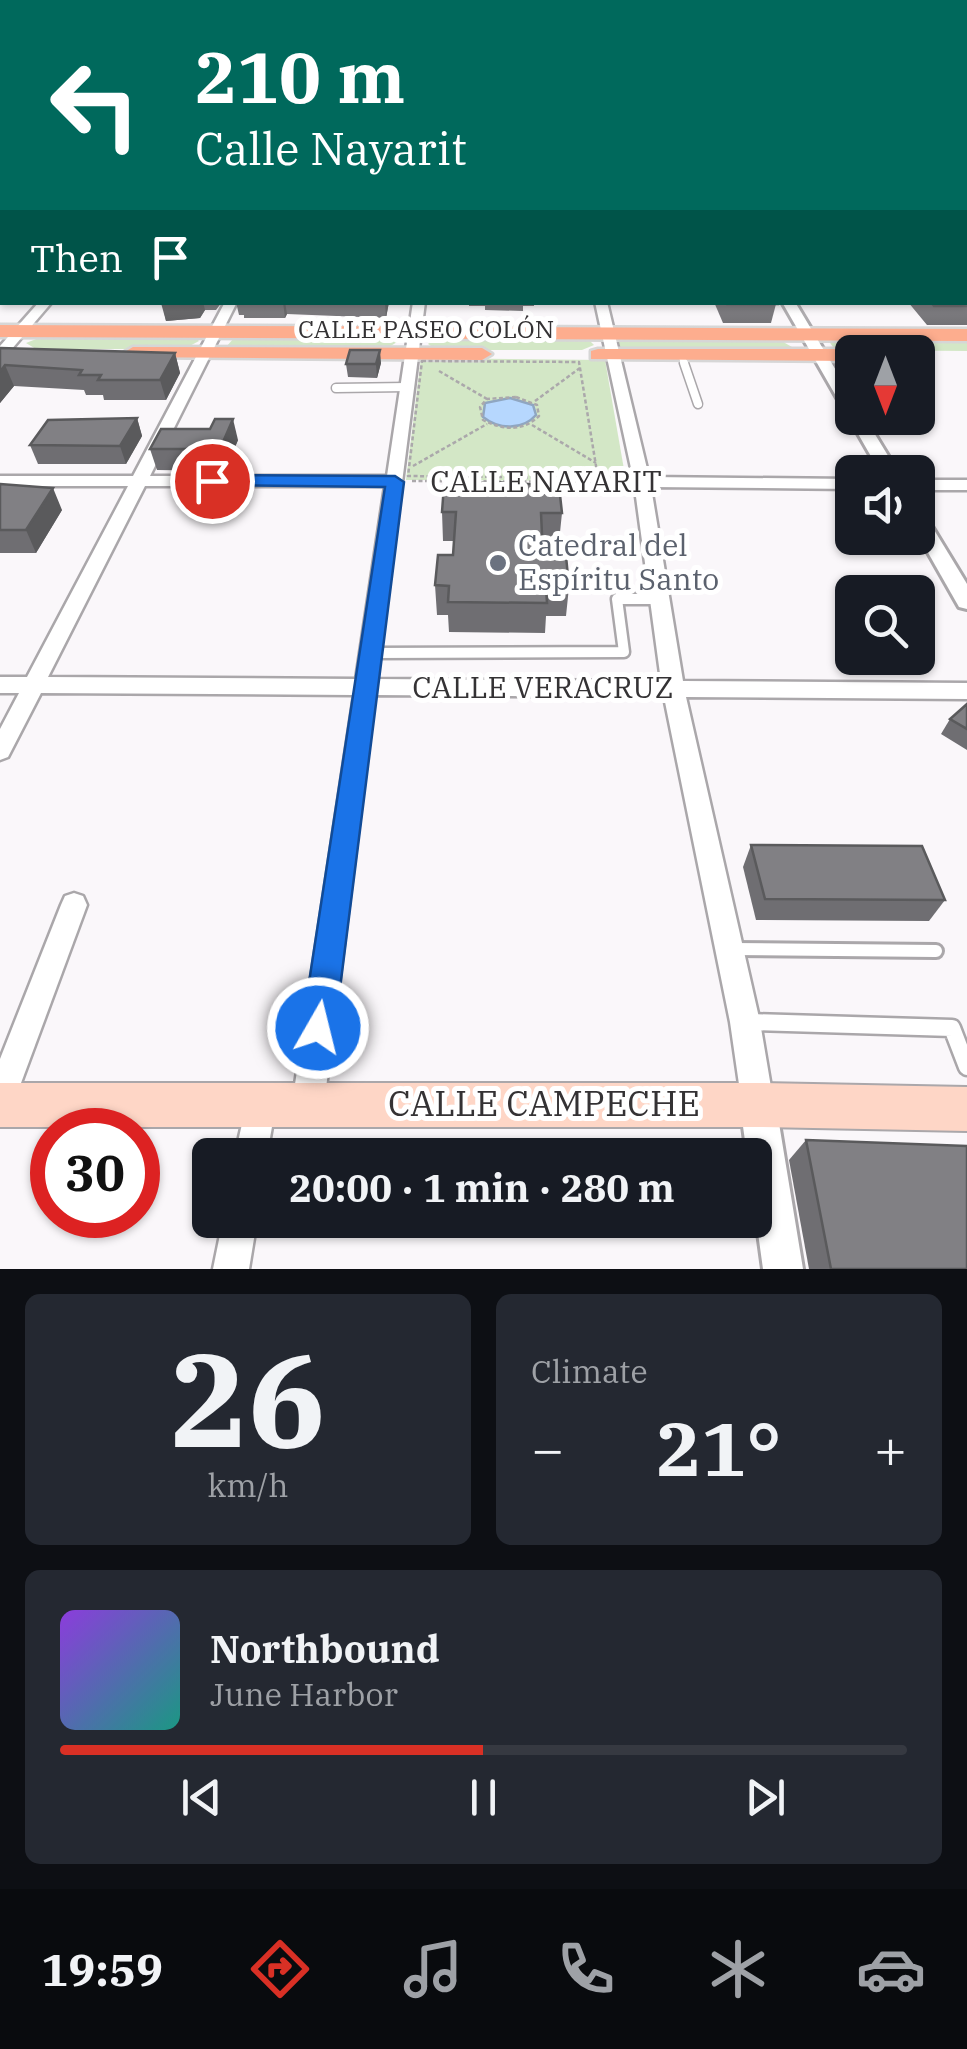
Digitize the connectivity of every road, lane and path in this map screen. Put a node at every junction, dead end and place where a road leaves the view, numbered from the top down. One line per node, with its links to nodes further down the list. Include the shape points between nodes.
1 (43, 305): 6 (street)
2 (229, 305): 7 (street)
3 (418, 305): 12 (street)
4 (602, 305): 10 (street)
5 (790, 305): 8 (street)
6 (21, 331): 7 (main road, CALLE PASEO COLÓN); 11 (main road, CALLE PASEO COLÓN)
7 (215, 332): 12 (main road, CALLE PASEO COLÓN); 13 (street)
8 (807, 334): 9 (main road, CALLE PASEO COLÓN); 10 (main road, CALLE PASEO COLÓN); 15 (street)
9 (967, 335)
10 (611, 344): 12 (main road, CALLE PASEO COLÓN); 14 (main road, CALLE PASEO COLÓN); 32 (street)
11 (0, 347): 13 (main road, CALLE PASEO COLÓN)
12 (416, 349): 13 (main road, CALLE PASEO COLÓN); 19 (path, via 579,362); 21 (street); 23 (path); 29 (path)
13 (204, 353): 31 (street)
14 (681, 355): 15 (main road, CALLE PASEO COLÓN); 25 (lane)
15 (820, 355): 16 (main road, CALLE PASEO COLÓN); 20 (street)
16 (835, 355)
17 (935, 356): 18 (main road)
18 (967, 356)
19 (580, 368): 24 (path); 28 (path)
20 (835, 381)
21 (407, 387): 22 (lane); 29 (street)
22 (336, 388)
23 (487, 399): 24 (path); 26 (path, via 480,407)
24 (534, 402): 27 (path, via 539,416)
25 (698, 404)
26 (487, 424): 27 (path); 29 (path)
27 (532, 425): 28 (path)
28 (596, 463): 29 (path, via 598,478)
29 (402, 475): 31 (street, CALLE NAYARIT); 32 (path, CALLE NAYARIT); 39 (street)
30 (0, 480): 31 (street, CALLE NAYARIT)
31 (139, 481): 41 (street)
32 (642, 482): 33 (street, CALLE NAYARIT); 37 (street)
33 (835, 484)
34 (935, 485): 35 (street)
35 (967, 485)
36 (935, 548): 38 (street)
37 (659, 599): 39 (lane, via 616,599 624,652); 43 (street)
38 (967, 602)
39 (371, 653): 42 (street)
40 (0, 684): 41 (street, CALLE VERACRUZ)
41 (35, 685): 42 (street, CALLE VERACRUZ); 45 (street)
42 (366, 688): 43 (street, CALLE VERACRUZ); 53 (street)
43 (672, 688): 44 (street, CALLE VERACRUZ); 47 (street)
44 (967, 691)
45 (0, 751)
46 (74, 904): 51 (street)
47 (729, 949): 48 (lane); 49 (street)
48 (936, 951)
49 (745, 1022): 50 (lane, via 952,1028); 54 (street)
50 (967, 1067)
51 (0, 1102): 52 (main road, CALLE CAMPECHE)
52 (260, 1104): 53 (main road, CALLE CAMPECHE); 56 (street)
53 (308, 1104): 54 (main road, CALLE CAMPECHE)
54 (758, 1105): 55 (main road, CALLE CAMPECHE); 59 (street)
55 (967, 1109)
56 (255, 1138)
57 (237, 1238): 58 (street)
58 (232, 1269)
59 (783, 1269)

